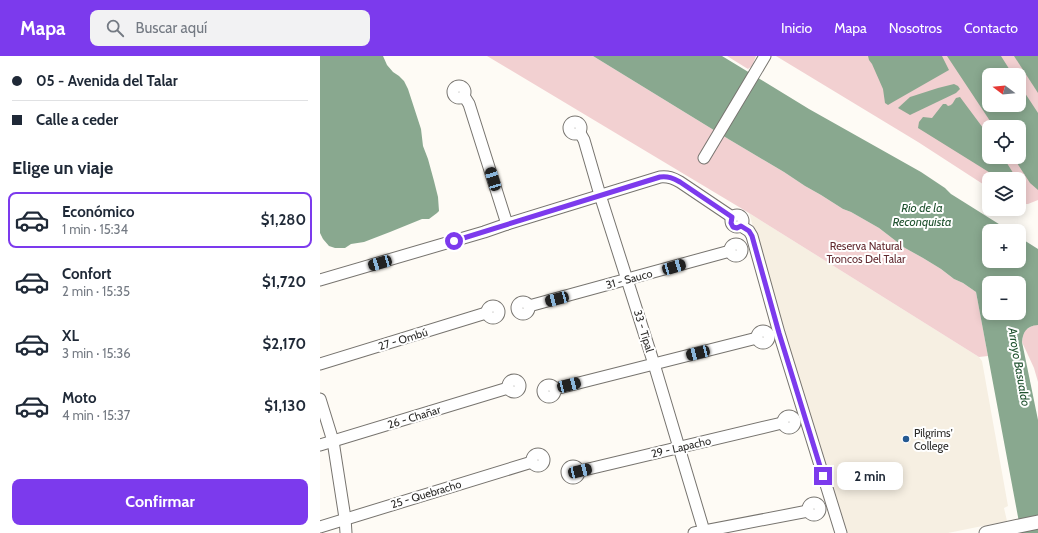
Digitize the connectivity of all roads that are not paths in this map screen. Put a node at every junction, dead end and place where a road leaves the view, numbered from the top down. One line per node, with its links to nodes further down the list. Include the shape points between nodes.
1 (763, 58): 4 (street)
2 (464, 96): 6 (street, via 469,104)
3 (580, 133): 5 (street, 33 - Tipal)
4 (704, 158)
5 (600, 195): 6 (street); 9 (street, 33 - Tipal); 30 (street, via 667,176 732,217 741,216 741,226 752,236)
6 (507, 224): 8 (street)
7 (730, 251): 9 (street, 31 - Sauco)
8 (320, 280)
9 (628, 280): 10 (street, 31 - Sauco); 14 (street, 33 - Tipal)
10 (529, 306)
11 (486, 313): 13 (street, 27 - Ombú)
12 (757, 338): 14 (street)
13 (320, 364)
14 (654, 364): 16 (street); 21 (street, 33 - Tipal)
15 (508, 388): 19 (street, 26 - Chañar)
16 (555, 389)
17 (320, 399): 19 (street)
18 (782, 423): 21 (street, 29 - Lapacho)
19 (332, 441): 20 (street, 26 - Chañar); 25 (street)
20 (320, 445)
21 (678, 447): 23 (street, 29 - Lapacho); 28 (street, 33 - Tipal)
22 (532, 462): 25 (street, 25 - Quebracho)
23 (580, 471)
24 (808, 511): 28 (street)
25 (345, 518): 27 (street, 25 - Quebracho); 29 (street)
26 (1038, 522): 31 (main road)
27 (320, 526)
28 (699, 532)
29 (346, 533)
30 (841, 533)
31 (986, 533)

